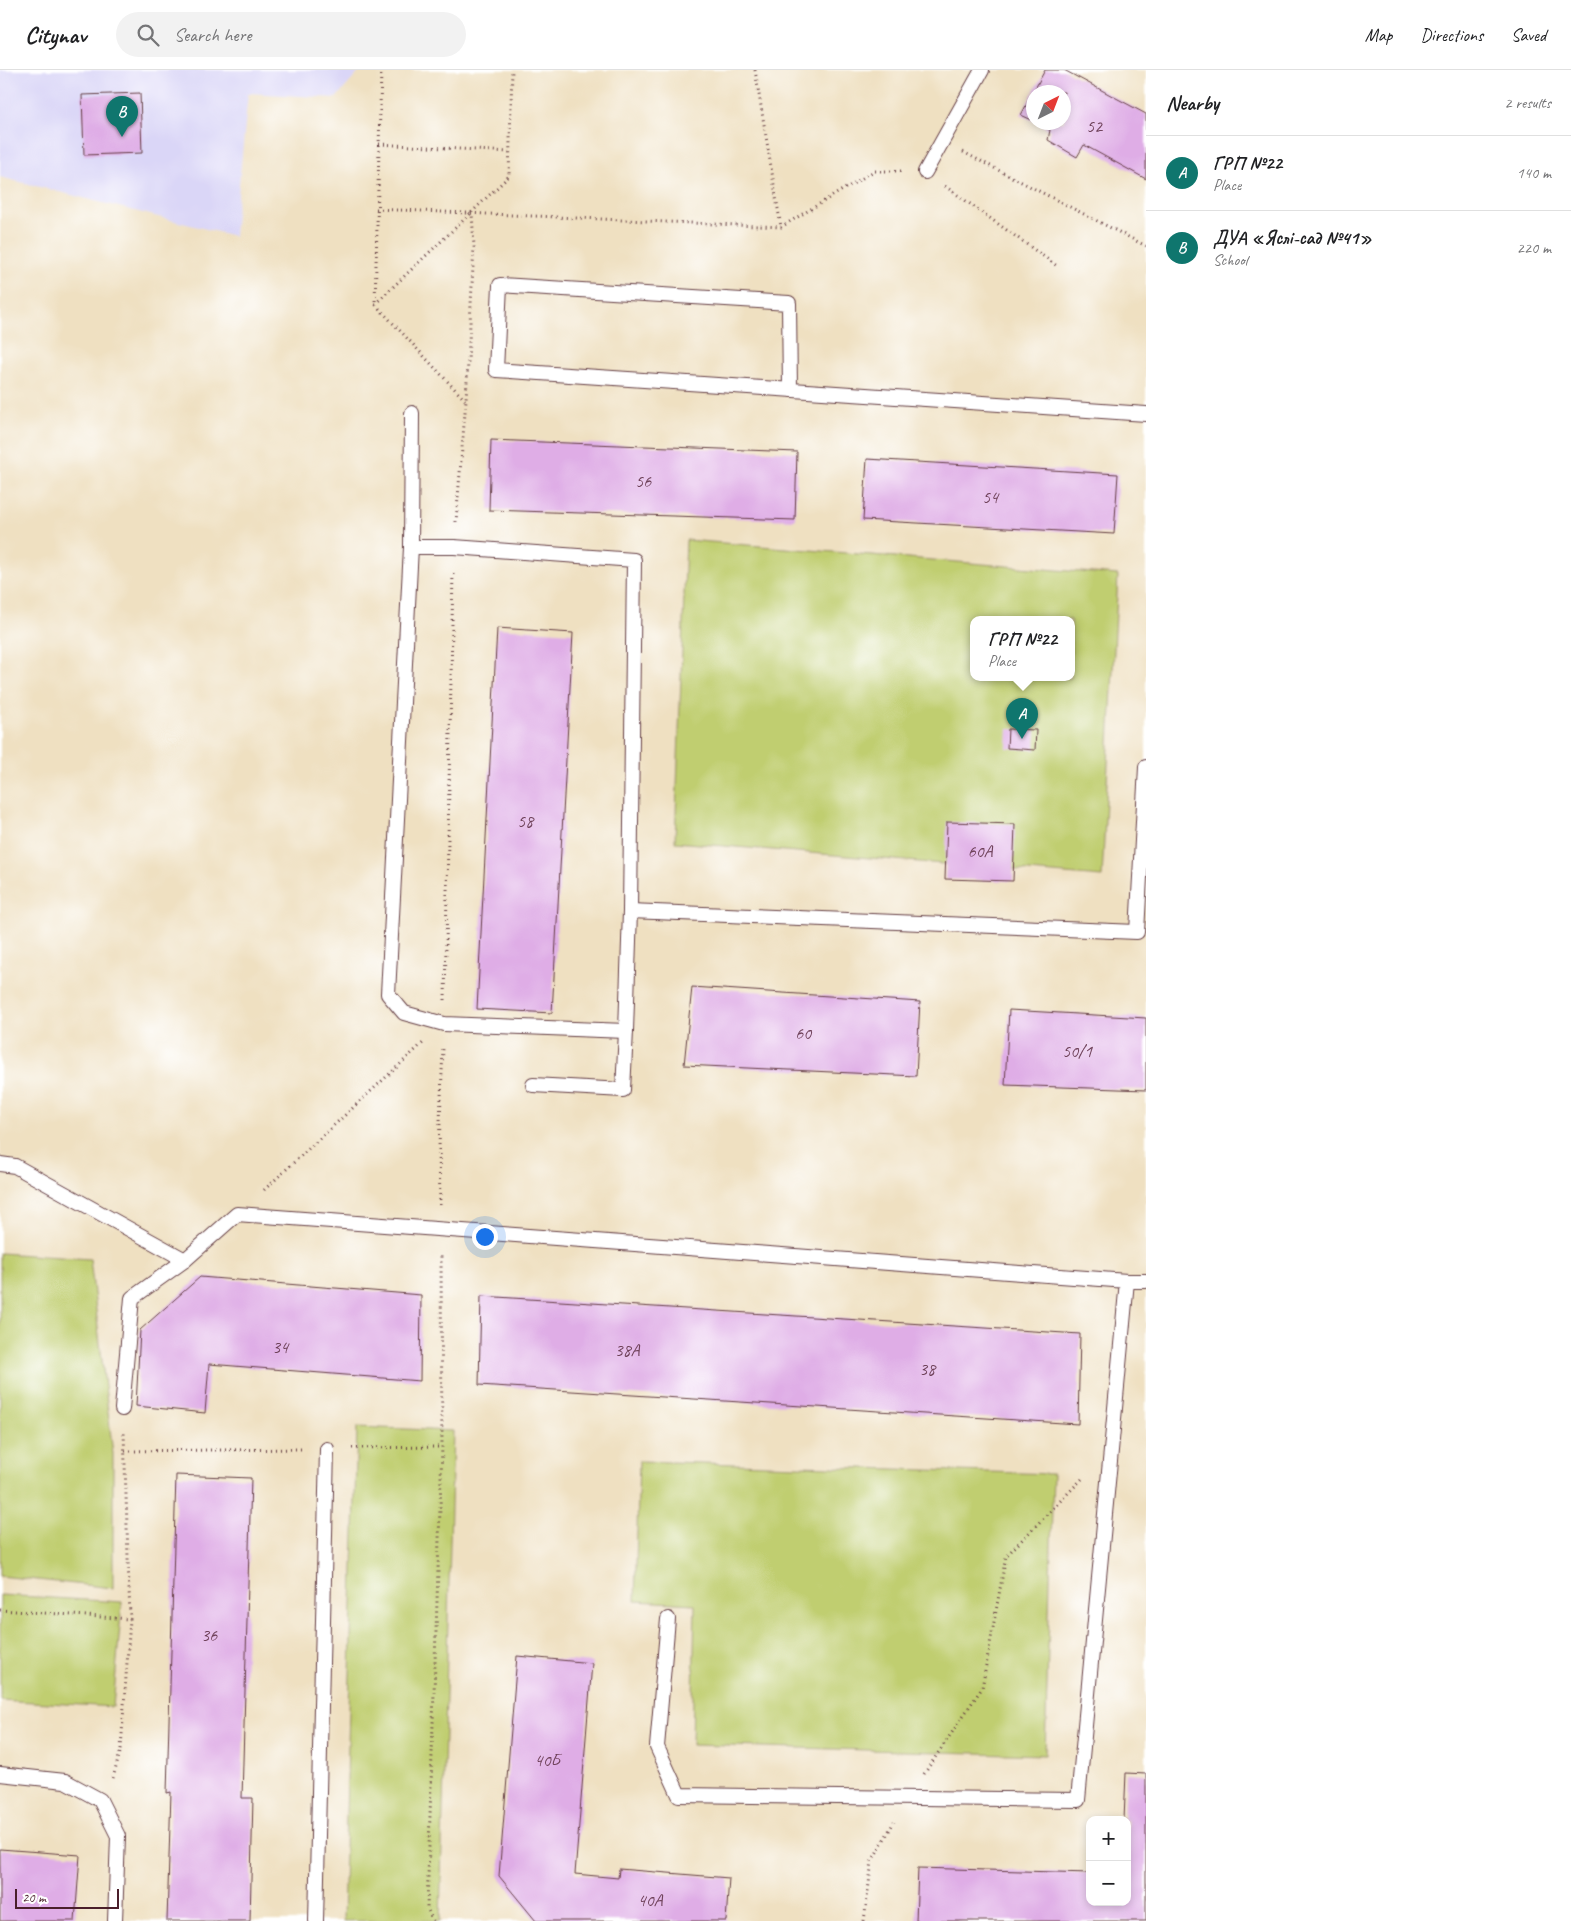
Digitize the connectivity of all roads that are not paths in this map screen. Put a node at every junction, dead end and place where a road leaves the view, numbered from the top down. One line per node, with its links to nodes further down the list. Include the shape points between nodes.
1 (982, 70): 2 (lane)
2 (926, 172)
3 (790, 390): 3 (lane, via 496,370 500,285 789,303); 5 (lane)
4 (412, 413): 6 (lane)
5 (1146, 414)
6 (412, 547): 8 (lane, via 634,560); 9 (lane, via 388,994 404,1013 444,1024)
7 (1146, 767): 8 (lane, via 1137,932)
8 (630, 911): 9 (lane)
9 (626, 1031): 10 (lane, via 623,1090)
10 (533, 1085)
11 (0, 1164): 12 (lane, via 15,1166)
12 (185, 1260): 13 (lane, via 237,1214); 15 (lane, via 132,1298)
13 (1127, 1281): 14 (lane); 17 (lane, via 1078,1800 679,1795 657,1747)
14 (1146, 1281)
15 (122, 1409)
16 (327, 1449): 20 (lane)
17 (668, 1619)
18 (0, 1774): 19 (lane, via 65,1781 100,1800 118,1836)
19 (115, 1921)
20 (316, 1921)

